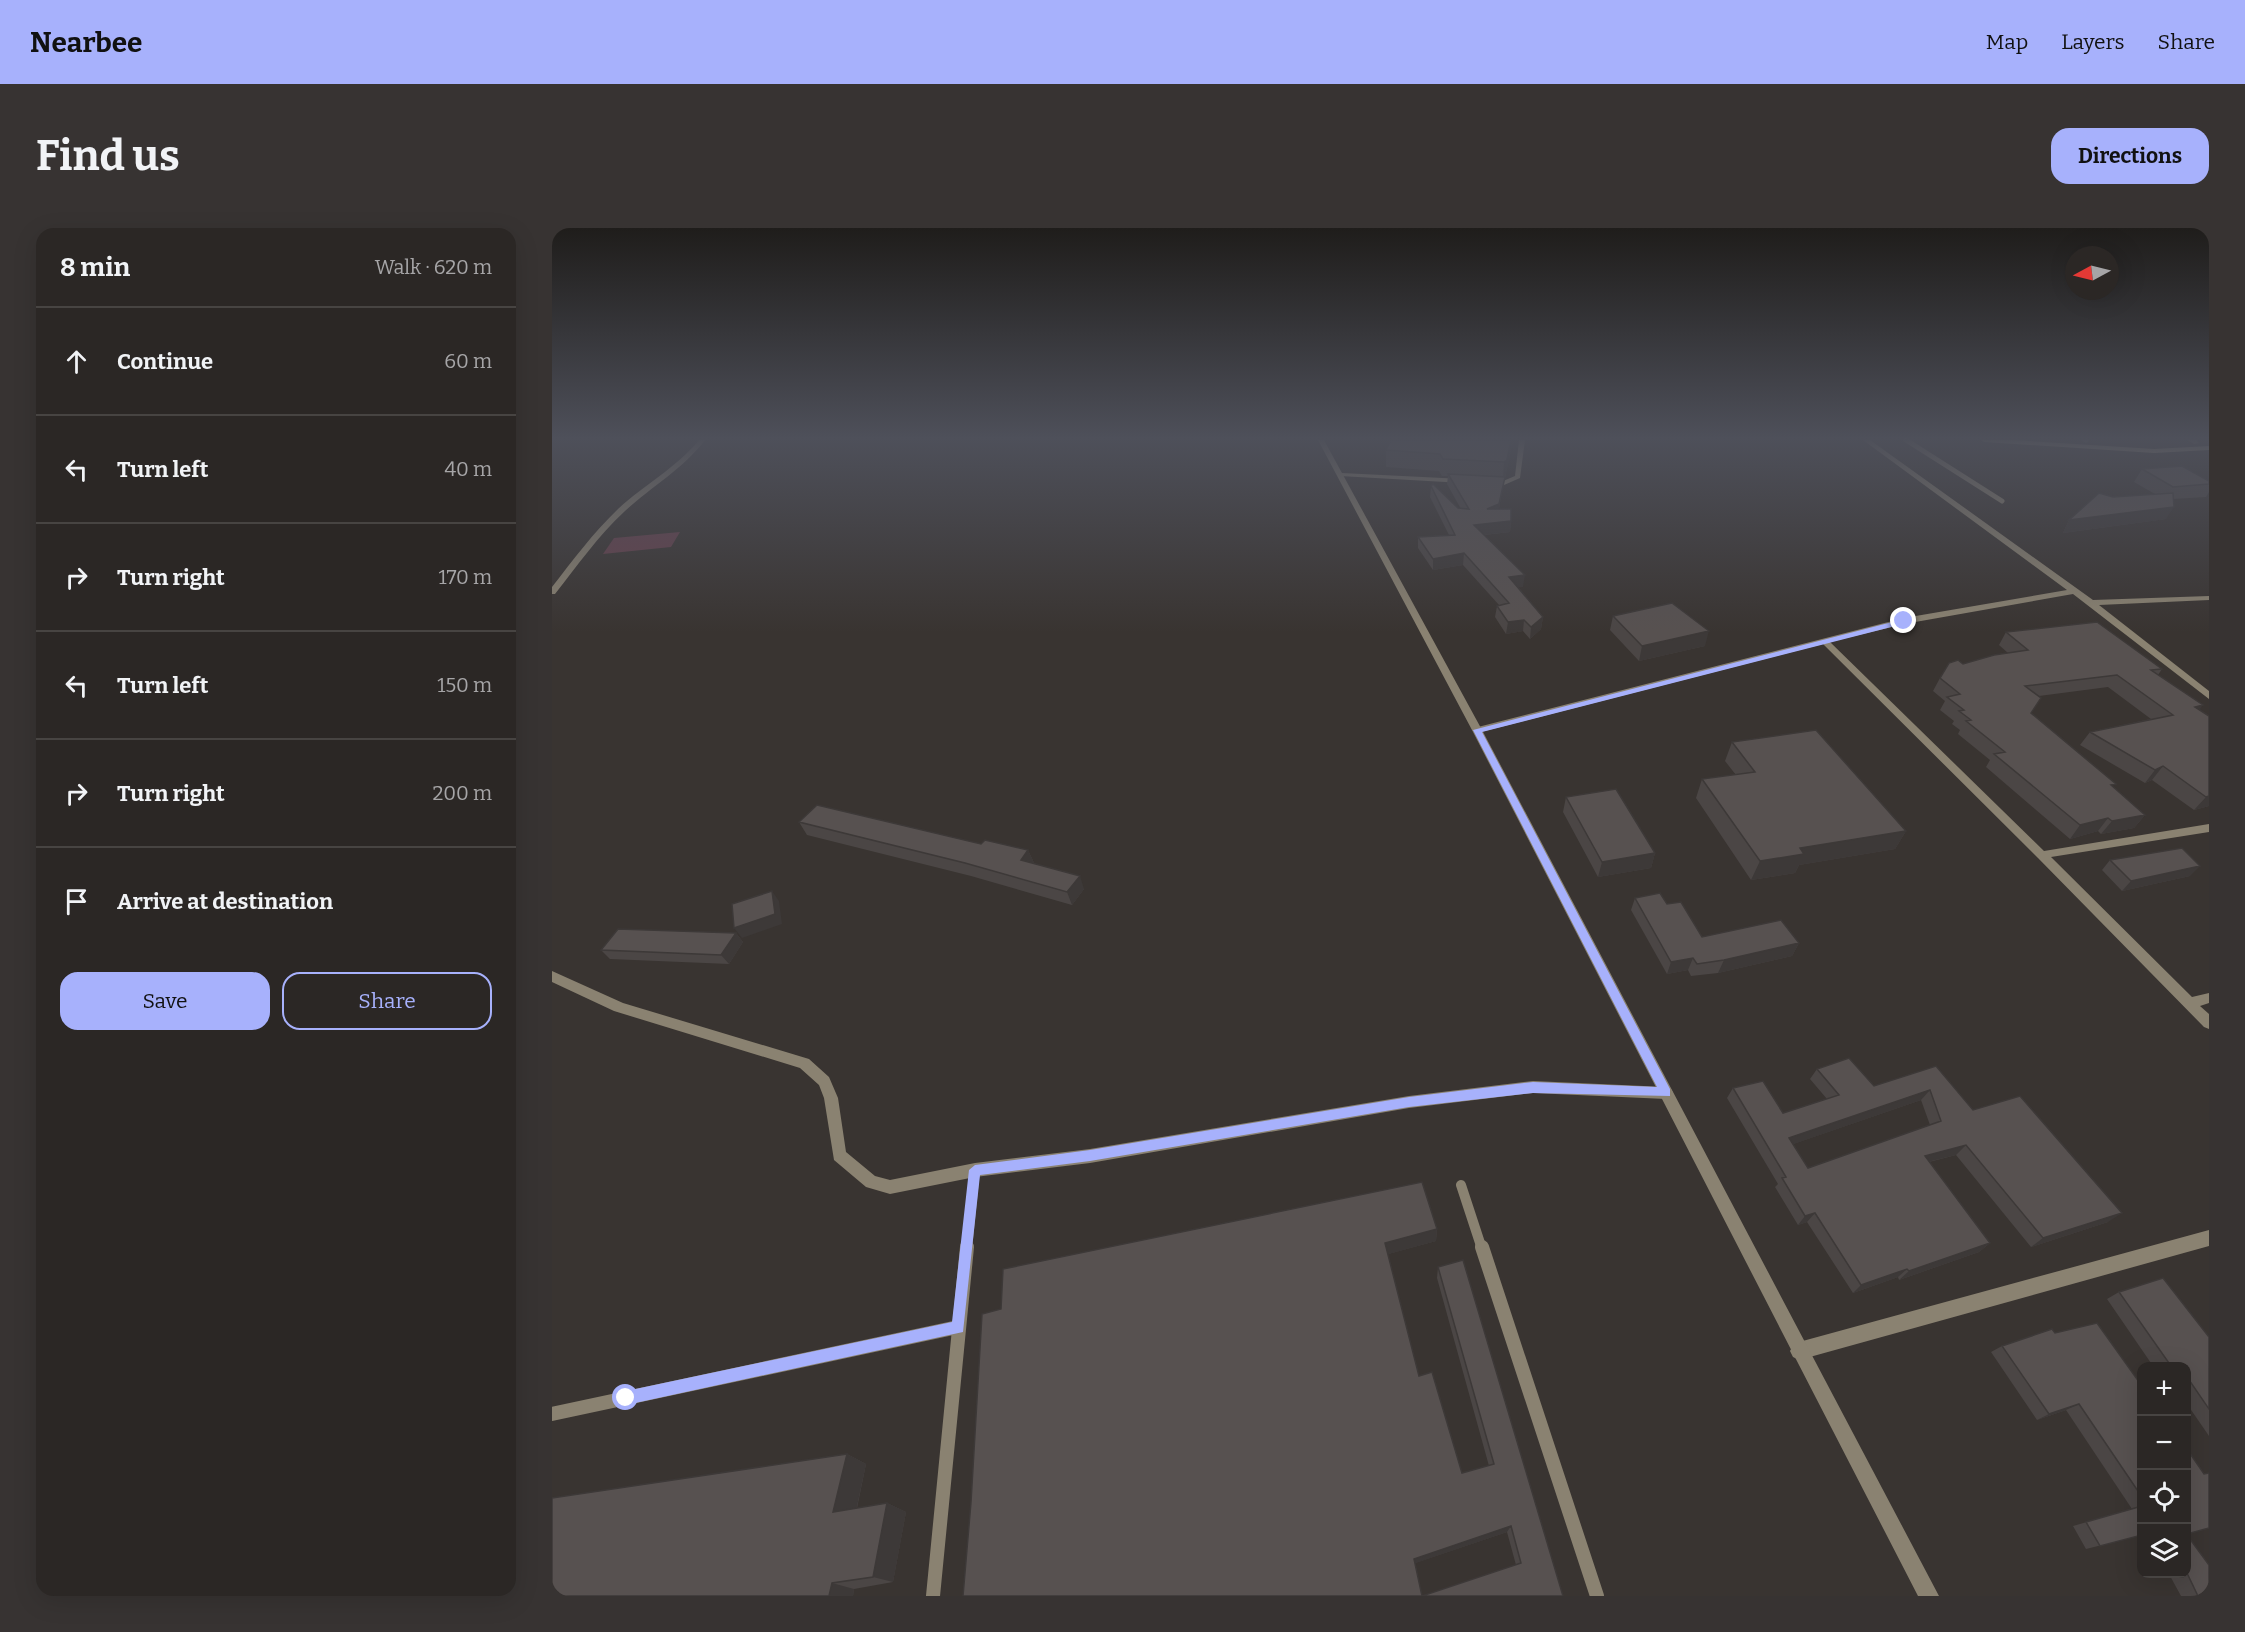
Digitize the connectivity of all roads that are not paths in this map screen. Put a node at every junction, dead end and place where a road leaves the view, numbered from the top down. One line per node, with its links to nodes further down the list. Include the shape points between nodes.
1 (629, 504): 5 (street, via 603,529)
2 (1357, 504): 10 (street)
3 (1954, 504): 4 (street)
4 (2074, 591): 7 (street); 8 (street, via 1930,616)
5 (552, 592)
6 (2209, 598): 7 (street)
7 (2091, 603): 9 (street)
8 (1825, 642): 10 (street); 12 (street)
9 (2209, 696)
10 (1477, 730): 17 (street)
11 (2209, 828): 12 (street)
12 (2042, 855): 15 (street)
13 (552, 976): 18 (street, via 619,1007 804,1063 824,1081 831,1098 839,1155 871,1182 890,1187)
14 (2209, 998): 15 (street)
15 (2189, 1003): 16 (street)
16 (2209, 1023)
17 (1666, 1093): 18 (street, via 1522,1089 1409,1102 1090,1156); 22 (street)
18 (975, 1170): 21 (lane)
19 (1461, 1185): 25 (lane)
20 (2209, 1238): 22 (street)
21 (958, 1328): 23 (lane); 24 (lane)
22 (1799, 1351): 26 (street)
23 (552, 1414)
24 (933, 1596)
25 (1597, 1596)
26 (1929, 1596)

